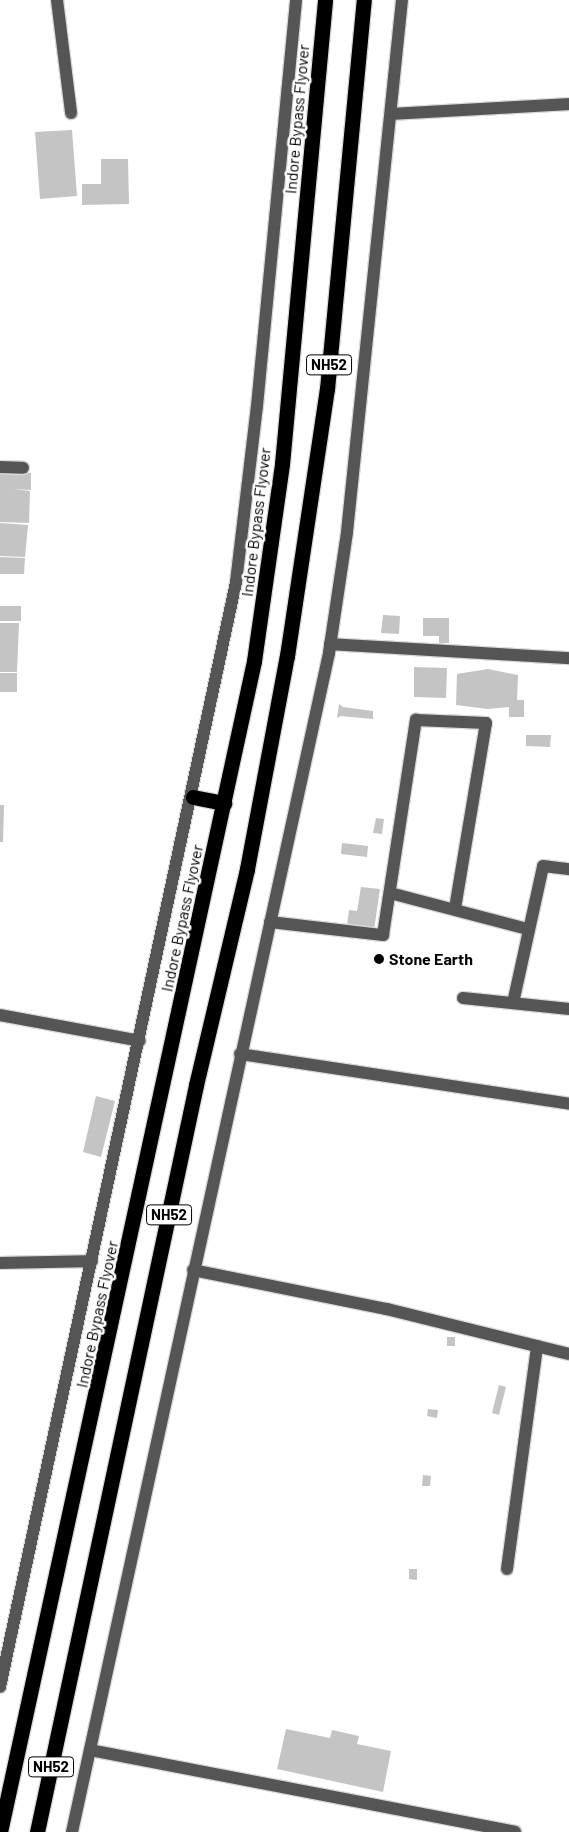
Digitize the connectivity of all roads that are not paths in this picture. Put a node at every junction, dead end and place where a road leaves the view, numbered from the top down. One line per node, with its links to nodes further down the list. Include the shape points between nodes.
1 (57, 0): 7 (street)
2 (296, 0): 13 (street, via 257,406 236,582)
3 (325, 0): 14 (highway, Indore Bypass Flyover / NH52, via 275,516 254,661)
4 (364, 0): 38 (highway, NH52, via 327,389 274,728 247,870 196,1085)
5 (402, 0): 8 (street)
6 (569, 104): 8 (street)
7 (71, 113)
8 (392, 114): 11 (street, via 347,532)
9 (0, 467): 10 (street)
10 (23, 468)
11 (330, 644): 12 (street); 18 (street)
12 (569, 658)
13 (193, 797): 14 (highway); 24 (street)
14 (224, 803): 37 (highway, Indore Bypass Flyover / NH52)
15 (569, 869): 19 (street, via 543,866)
16 (390, 893): 17 (street); 17 (street, via 416,720 486,723); 18 (street, via 383,935)
17 (455, 908): 19 (street)
18 (270, 922): 25 (street)
19 (527, 929): 21 (street)
20 (463, 998): 21 (street)
21 (513, 1003): 22 (street)
22 (569, 1009)
23 (0, 1015): 24 (street)
24 (140, 1041): 27 (street)
25 (240, 1054): 26 (street); 29 (street)
26 (569, 1104)
27 (92, 1261): 28 (street); 33 (street)
28 (0, 1263)
29 (193, 1270): 30 (street, via 387,1309); 35 (street)
30 (537, 1346): 31 (street); 32 (street)
31 (569, 1354)
32 (507, 1569)
33 (2, 1663): 34 (street)
34 (0, 1687)
35 (90, 1750): 36 (street); 39 (street)
36 (490, 1830): 40 (street)
37 (0, 1832)
38 (37, 1832)
39 (72, 1832)
40 (515, 1832)

